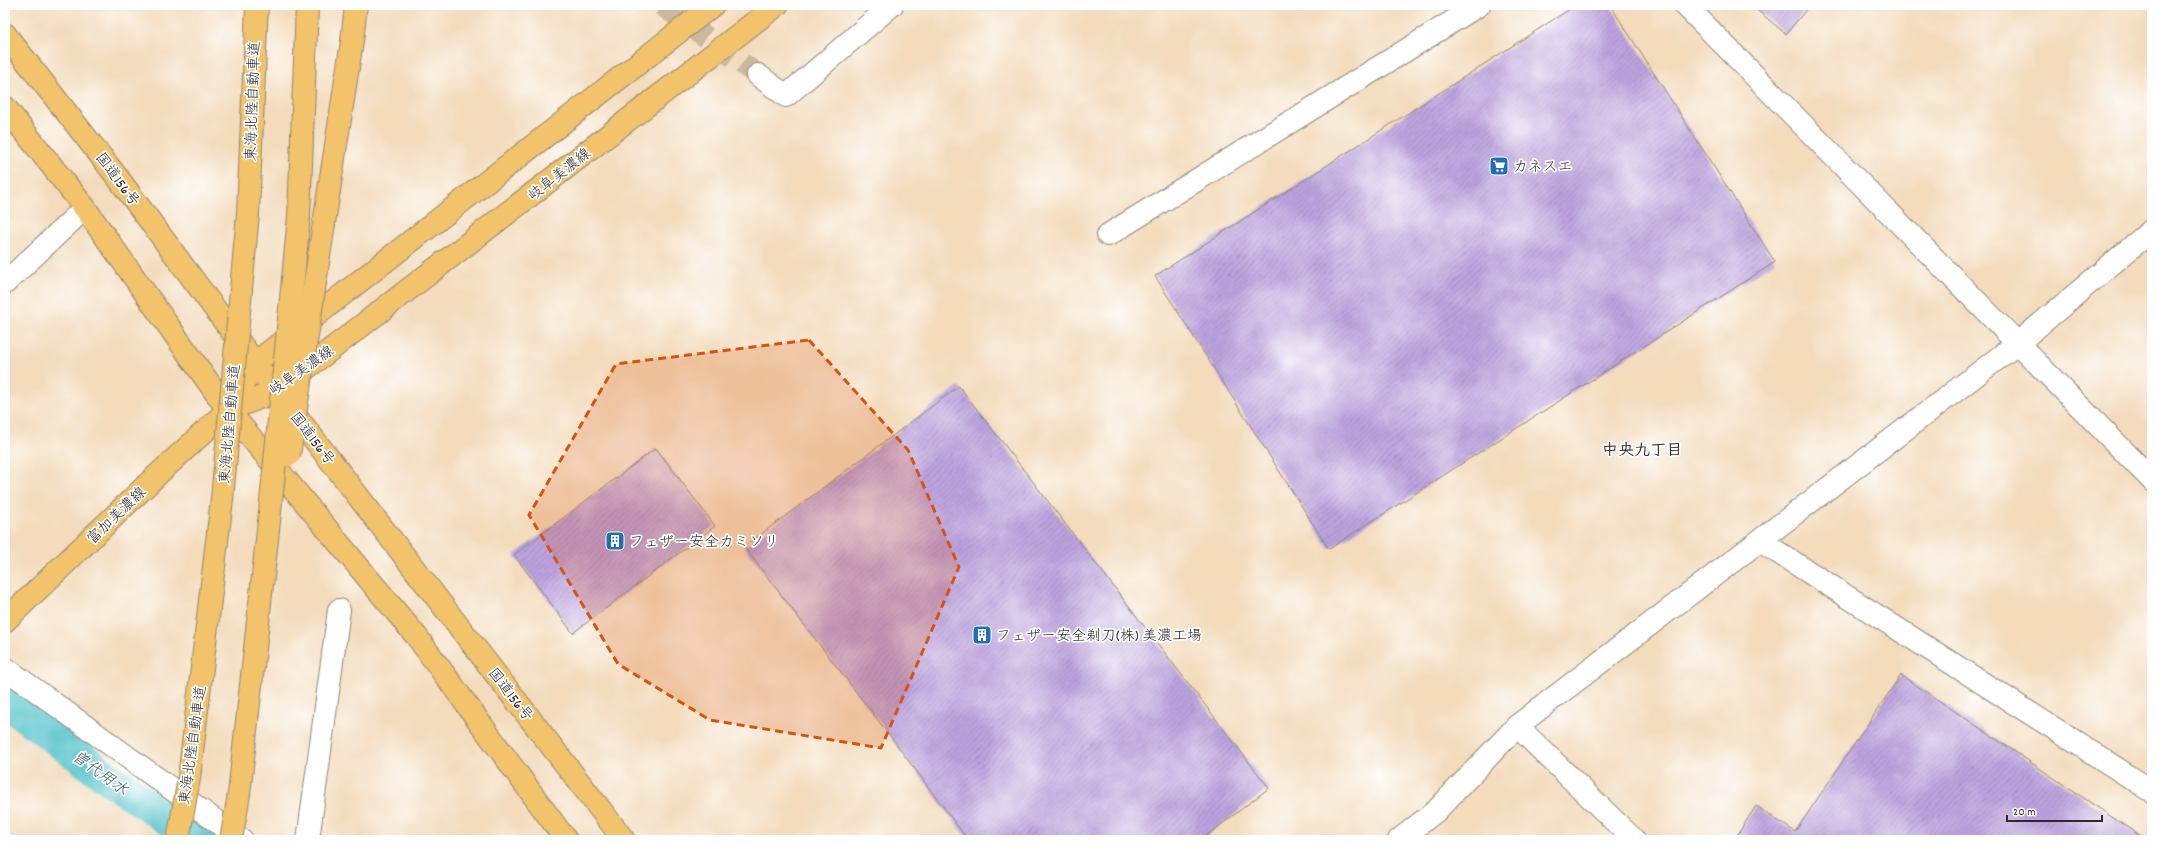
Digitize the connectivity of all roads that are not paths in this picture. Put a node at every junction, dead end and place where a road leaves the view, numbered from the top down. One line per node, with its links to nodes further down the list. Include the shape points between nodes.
1 (256, 5): 28 (main road, 東海北陸自動車道, bridge, via 248,213 222,500 189,778)
2 (307, 5): 27 (main road, bridge, via 299,217)
3 (356, 5): 27 (main road, bridge)
4 (713, 5): 17 (main road, 岐阜美濃線)
5 (777, 5): 18 (main road, 岐阜美濃線)
6 (892, 5): 10 (street, via 786,96)
7 (1479, 5): 14 (street)
8 (1684, 5): 16 (street)
9 (5, 34): 17 (main road, 国道156号, via 118,178)
10 (758, 75)
11 (5, 107): 12 (main road)
12 (85, 208): 15 (street); 19 (main road)
13 (2152, 230): 16 (street)
14 (1108, 235)
15 (5, 283)
16 (2018, 343): 20 (street); 21 (street)
17 (255, 363): 18 (main road, 国道156号); 19 (main road, 岐阜美濃線)
18 (277, 391): 19 (main road, 岐阜美濃線); 33 (main road, 国道156号)
19 (228, 410): 23 (main road, 富加美濃線); 32 (main road, via 417,637)
20 (2152, 480)
21 (1760, 541): 25 (street); 26 (street)
22 (339, 610): 31 (street)
23 (5, 621)
24 (5, 668): 30 (street)
25 (1517, 726): 34 (street, via 1436,811); 35 (street)
26 (2152, 791)
27 (239, 794): 29 (main road, bridge)
28 (178, 840)
29 (231, 840)
30 (242, 840)
31 (308, 840)
32 (566, 840)
33 (624, 840)
34 (1399, 840)
35 (1634, 840)

